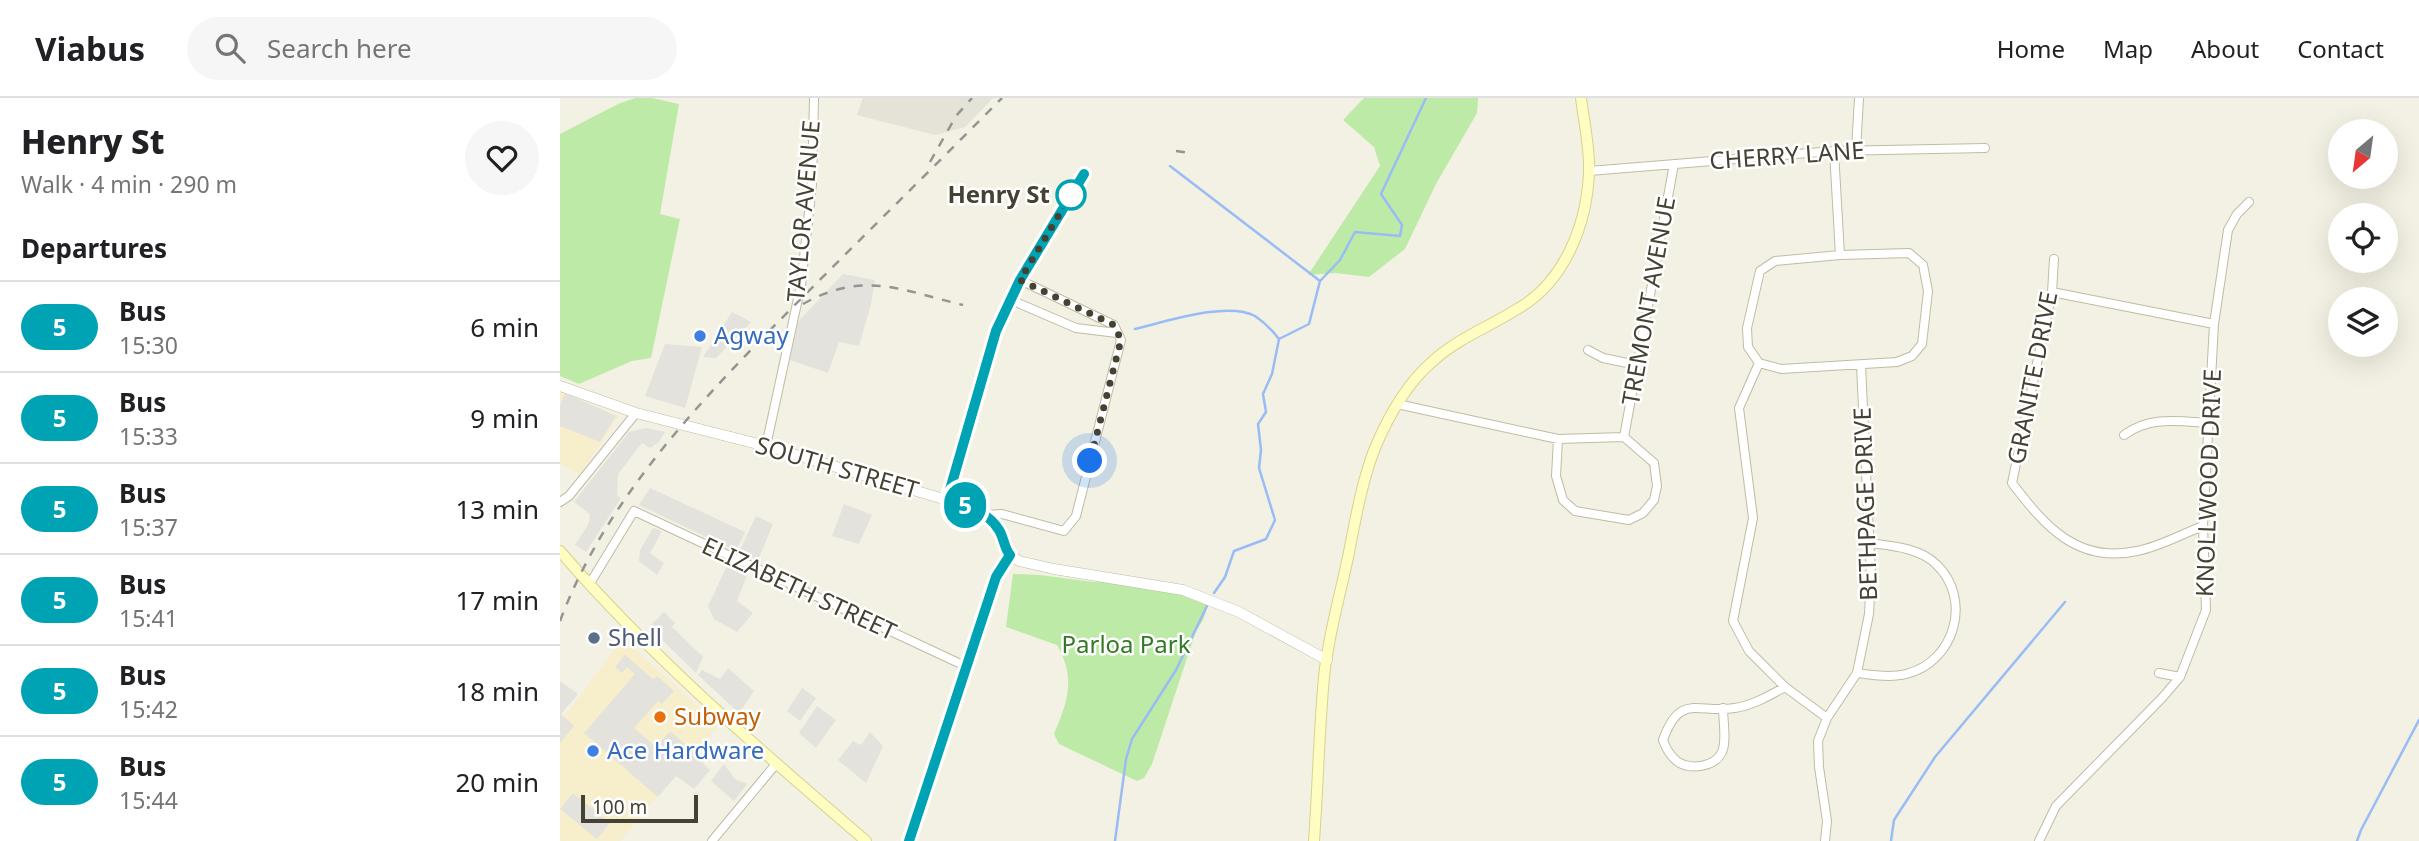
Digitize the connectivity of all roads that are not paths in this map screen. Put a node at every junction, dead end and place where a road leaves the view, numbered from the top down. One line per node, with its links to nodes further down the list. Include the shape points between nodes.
1 (814, 98): 29 (street, TAYLOR AVENUE, via 812,184 802,285)
2 (1581, 98): 8 (main road)
3 (1859, 98): 5 (street)
4 (1985, 148): 5 (street, CHERRY LANE)
5 (1856, 150): 6 (street, CHERRY LANE)
6 (1834, 151): 7 (street, CHERRY LANE); 11 (street)
7 (1674, 164): 8 (street, CHERRY LANE); 20 (street, TREMONT AVENUE)
8 (1589, 171): 23 (main road, via 1576,239 1545,288 1522,307 1433,360)
9 (1084, 174): 13 (street)
10 (2249, 202): 16 (street, KNOLLWOOD DRIVE, via 2228,229)
11 (1840, 255): 19 (street, via 1775,261 1760,271 1747,328 1748,347); 21 (street, via 1909,253 1923,265 1928,291 1923,344 1912,356 1897,362)
12 (2054, 259): 14 (street, GRANITE DRIVE)
13 (1020, 280): 15 (street); 17 (street, via 1114,325)
14 (2052, 292): 16 (street); 33 (street, GRANITE DRIVE, via 2012,483 2061,538 2096,554 2137,551)
15 (1011, 300): 17 (street, via 1076,328); 30 (street, via 996,331)
16 (2214, 324): 25 (street, KNOLLWOOD DRIVE)
17 (1117, 333): 32 (street, via 1120,342 1076,516 1064,531 1002,514)
18 (1588, 350): 20 (street)
19 (1759, 363): 21 (street, via 1781,369); 43 (street, via 1739,408 1752,518 1733,621 1749,651)
20 (1637, 365): 27 (street, TREMONT AVENUE)
21 (1861, 365): 34 (street, BETHPAGE DRIVE)
22 (560, 386): 24 (street, SOUTH STREET)
23 (1397, 404): 28 (street); 38 (main road, via 1365,482)
24 (636, 413): 29 (street, SOUTH STREET); 31 (street)
25 (2209, 423): 26 (street, via 2156,421); 33 (street, KNOLLWOOD DRIVE)
26 (2124, 435)
27 (1624, 437): 28 (street); 28 (street, via 1654,463 1657,486 1654,500 1629,520 1575,511 1563,500 1556,476)
28 (1558, 439)
29 (766, 446): 30 (street, SOUTH STREET)
30 (947, 500): 32 (street, SOUTH STREET)
31 (560, 502)
32 (986, 515): 36 (street)
33 (2203, 526): 42 (street, KNOLLWOOD DRIVE, via 2206,610)
34 (1870, 543): 41 (street, BETHPAGE DRIVE, via 1869,614); 41 (street, via 1914,551 1935,562 1953,588 1956,621 1948,643 1934,661 1906,674)
35 (560, 551): 37 (main road)
36 (1010, 555): 38 (street, via 1054,569 1183,590 1239,612); 39 (street, via 996,577)
37 (589, 585): 39 (street, ELIZABETH STREET, via 634,511); 46 (main road, via 668,667)
38 (1327, 660): 50 (main road)
39 (965, 666): 49 (street)
40 (2159, 673): 42 (street)
41 (1857, 674): 45 (street, BETHPAGE DRIVE)
42 (2180, 677): 52 (street, KNOLLWOOD DRIVE, via 2056,806)
43 (1785, 687): 44 (street, via 1764,700); 45 (street)
44 (1723, 708): 44 (street, via 1688,708 1678,714 1663,740 1667,752 1679,762 1698,766 1718,758 1723,750)
45 (1827, 718): 51 (street, BETHPAGE DRIVE, via 1818,741)
46 (776, 764): 47 (street); 48 (main road)
47 (712, 841)
48 (866, 841)
49 (909, 841)
50 (1314, 841)
51 (1825, 841)
52 (2039, 841)

